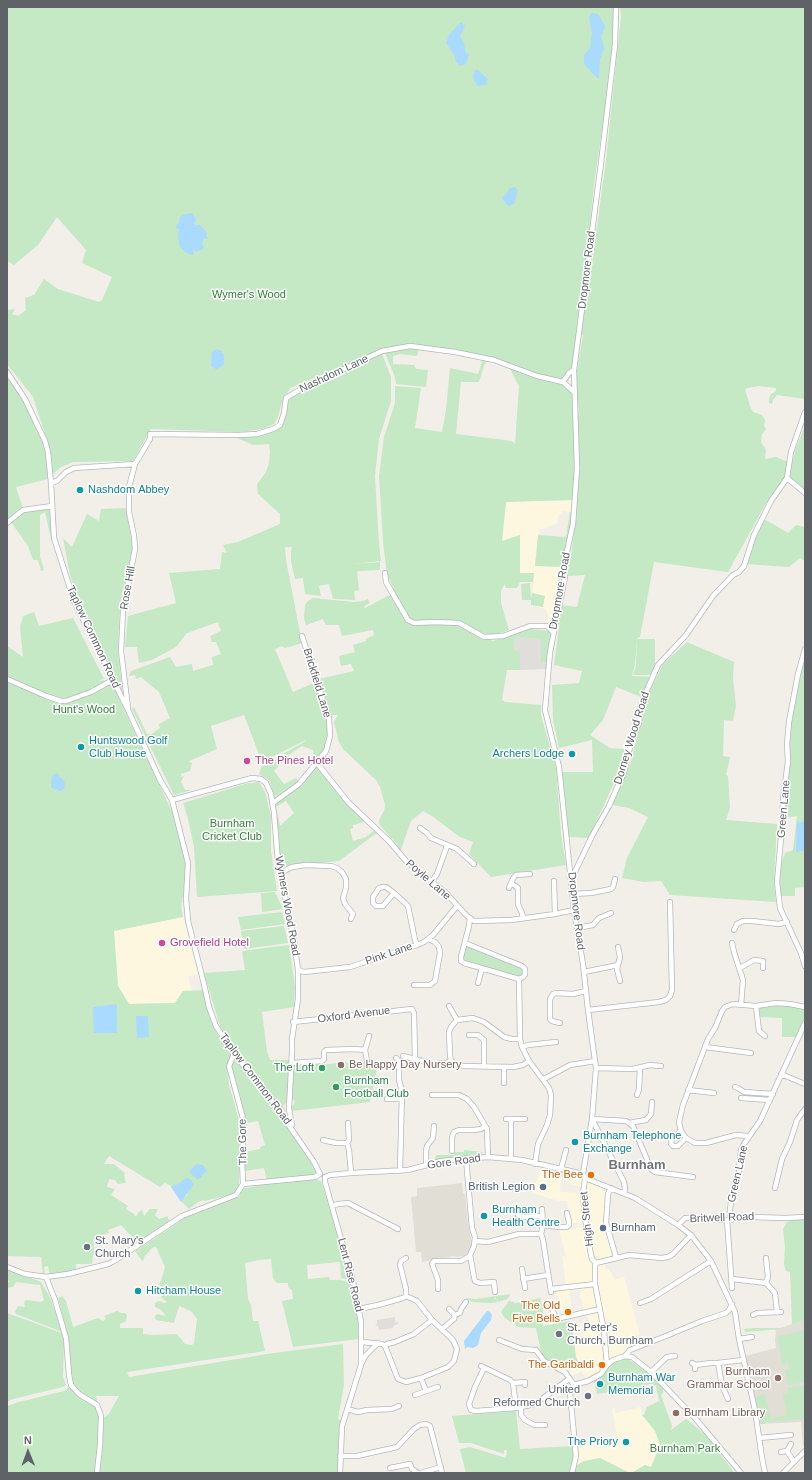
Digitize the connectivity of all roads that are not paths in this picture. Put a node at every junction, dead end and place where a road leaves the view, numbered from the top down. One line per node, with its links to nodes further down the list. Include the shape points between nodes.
1 (616, 7): 2 (street, Dropmore Road, via 615,45)
2 (574, 370): 4 (street); 5 (street, Dropmore Road)
3 (7, 372): 9 (street, Taplow Common Road, via 25,399 45,441)
4 (563, 382): 5 (street, Nashdom Lane); 7 (street, Nashdom Lane, via 537,376 494,360 455,352 410,346 382,351 286,398 280,425 273,429 257,434 239,435 150,434 150,439)
5 (575, 393): 14 (street, Dropmore Road, via 575,510)
6 (805, 412): 8 (street, Dorney Wood Road, via 791,452)
7 (135, 464): 9 (street, via 74,468); 21 (street, Rose Hill, via 129,487 129,512 135,549 124,611 121,651)
8 (787, 478): 10 (street); 28 (street, Dorney Wood Road, via 754,535 744,566 713,596 686,635 658,665 641,705 639,722 624,772)
9 (51, 483): 11 (street, Taplow Common Road)
10 (805, 493)
11 (52, 506): 12 (street, via 23,510); 20 (street, Taplow Common Road, via 54,538 74,601)
12 (7, 523)
13 (385, 573): 15 (street, via 386,582 408,620 414,623 460,623 484,637 502,636 530,626)
14 (555, 625): 15 (street); 16 (street, Dropmore Road)
15 (547, 626): 16 (street)
16 (553, 632): 27 (street, Dropmore Road, via 545,710 559,767)
17 (302, 636): 22 (street, Brickfield Lane, via 329,718 330,736 326,751)
18 (805, 649): 48 (street, Green Lane, via 789,722 777,882 780,908)
19 (7, 678): 20 (street, via 61,701 91,692 109,682)
20 (115, 684): 21 (street, Taplow Common Road)
21 (128, 712): 23 (street, Taplow Common Road)
22 (317, 763): 24 (street, Brickfield Lane, via 299,784); 34 (street, Poyle Lane, via 348,802 406,861)
23 (172, 800): 24 (street, Wymers Wood Road, via 252,778 261,779 266,783); 90 (street, Taplow Common Road, via 188,863 188,921 209,1007 216,1026)
24 (273, 803): 30 (street, Wymers Wood Road)
25 (420, 828): 26 (street, via 431,838)
26 (447, 846): 29 (street, via 456,849); 34 (street)
27 (569, 861): 28 (street); 32 (street, Dropmore Road)
28 (578, 863): 32 (street, Dorney Wood Road)
29 (474, 864)
30 (280, 873): 46 (street, via 292,866 337,868 346,879 343,898 353,914); 62 (street, Wymers Wood Road)
31 (530, 874): 36 (street, via 516,875)
32 (571, 878): 39 (street, Dropmore Road)
33 (615, 879): 39 (street, via 611,889)
34 (432, 881): 41 (street, Poyle Lane)
35 (554, 881): 44 (street)
36 (511, 882): 37 (street); 45 (street, via 518,888 518,904)
37 (509, 888)
38 (394, 893): 38 (street, via 386,887 379,888 373,897 373,903 376,906 383,906); 54 (street, via 408,906)
39 (572, 894): 42 (street, Dropmore Road)
40 (670, 902): 75 (street, via 670,996 659,1002)
41 (458, 906): 47 (street, Poyle Lane); 51 (street, Pink Lane)
42 (574, 910): 44 (street); 49 (street, Dropmore Road)
43 (611, 913): 49 (street, via 599,918 593,925)
44 (555, 914): 45 (street)
45 (523, 918): 47 (street, via 486,922)
46 (351, 919)
47 (472, 920): 52 (street)
48 (787, 922): 50 (street, via 779,924 743,921 737,924); 56 (street, Green Lane)
49 (577, 928): 64 (street, Dropmore Road)
50 (734, 930)
51 (428, 939): 54 (street, Pink Lane); 69 (street, via 435,942 440,953 435,981 430,985)
52 (465, 943): 59 (street, via 461,961); 66 (street, via 522,966 525,974)
53 (732, 944): 60 (street)
54 (417, 945): 63 (street, Pink Lane, via 350,967)
55 (618, 946): 57 (street)
56 (803, 952): 58 (street, Green Lane)
57 (618, 965): 64 (street); 67 (street)
58 (805, 966)
59 (482, 968): 66 (street); 68 (street)
60 (740, 968): 61 (street, via 754,960 763,961); 71 (street, via 743,980)
61 (764, 968)
62 (298, 970): 63 (street, Pink Lane); 65 (street, Wymers Wood Road)
63 (304, 972): 65 (street)
64 (584, 972): 70 (street, Dropmore Road)
65 (298, 977): 77 (street, Wymers Wood Road, via 298,998)
66 (519, 979): 84 (street)
67 (620, 981)
68 (478, 983)
69 (414, 985)
70 (586, 991): 75 (street, Dropmore Road); 78 (street, via 553,994 550,999 550,1019)
71 (741, 1005): 73 (street); 87 (street, via 733,1004 722,1011)
72 (449, 1006): 76 (street)
73 (756, 1006): 74 (street, via 776,1002); 83 (street, via 759,1031)
74 (805, 1007)
75 (588, 1010): 97 (street, Dropmore Road)
76 (457, 1020): 84 (street, via 474,1018 504,1036); 96 (street, via 449,1032)
77 (293, 1022): 93 (street, Oxford Avenue, via 414,1010); 98 (street, Wymers Wood Road)
78 (560, 1022)
79 (805, 1023): 80 (street, Green Lane)
80 (803, 1034): 104 (street, Green Lane)
81 (469, 1035): 99 (street, via 478,1035 484,1040)
82 (368, 1036): 88 (street)
83 (765, 1036)
84 (520, 1039): 86 (street)
85 (556, 1042): 86 (street)
86 (522, 1047): 94 (street)
87 (705, 1047): 89 (street); 109 (street)
88 (365, 1050): 95 (street); 98 (street, via 326,1050 322,1061)
89 (751, 1053)
90 (234, 1054): 124 (street, Taplow Common Road); 147 (street, The Gore, via 229,1066 244,1122)
91 (403, 1056): 93 (street)
92 (396, 1058): 116 (street, via 399,1061)
93 (415, 1059): 96 (street, via 432,1063)
94 (529, 1060): 101 (street, via 523,1065); 105 (street)
95 (367, 1061)
96 (451, 1061): 99 (street, via 460,1066)
97 (595, 1061): 102 (street, Dropmore Road); 105 (street, via 570,1065)
98 (292, 1063): 124 (street, Wymers Wood Road)
99 (484, 1066): 101 (street)
100 (661, 1066): 103 (street)
101 (504, 1067): 106 (street)
102 (596, 1068): 103 (street); 121 (street, Dropmore Road)
103 (640, 1068): 113 (street)
104 (781, 1074): 107 (street); 111 (street, Green Lane)
105 (544, 1079): 138 (street, via 549,1088 551,1104 547,1125 538,1144)
106 (504, 1083)
107 (805, 1084)
108 (735, 1087): 111 (street, via 744,1092)
109 (688, 1090): 110 (street); 128 (street, via 679,1122)
110 (714, 1093)
111 (773, 1094): 117 (street, Green Lane)
112 (432, 1095): 126 (street, via 459,1095 467,1099)
113 (637, 1095)
114 (741, 1098): 117 (street)
115 (386, 1099): 116 (street)
116 (401, 1099): 141 (street)
117 (770, 1100): 129 (street, Green Lane, via 760,1121)
118 (652, 1102): 123 (street, via 651,1114 646,1120)
119 (805, 1110): 149 (street, via 797,1120 782,1158)
120 (526, 1119): 137 (street, via 509,1119)
121 (592, 1119): 123 (street); 127 (street, Dropmore Road)
122 (348, 1123): 132 (street)
123 (629, 1123): 146 (street, via 633,1126 655,1172)
124 (290, 1126): 143 (street, Taplow Common Road)
125 (434, 1126): 139 (street, via 433,1138 426,1151)
126 (485, 1126): 133 (street, via 481,1129 454,1132); 135 (street, via 488,1136)
127 (593, 1127): 144 (street, Dropmore Road); 150 (street, via 624,1182)
128 (681, 1131): 130 (street); 130 (street, via 672,1138 671,1144 678,1146)
129 (748, 1136): 130 (street, via 736,1135 706,1143 695,1143); 157 (street, Green Lane, via 741,1150)
130 (686, 1138)
131 (323, 1140): 132 (street)
132 (347, 1143): 142 (street)
133 (452, 1151)
134 (564, 1151): 140 (street)
135 (488, 1157): 136 (street, Gore Road); 137 (street, Gore Road)
136 (466, 1158): 139 (street, Gore Road); 163 (street)
137 (511, 1158): 138 (street, Gore Road)
138 (535, 1164): 140 (street, Gore Road)
139 (426, 1165): 141 (street, Gore Road)
140 (561, 1169): 144 (street, Gore Road)
141 (400, 1171): 142 (street, Gore Road)
142 (351, 1173): 145 (street, Gore Road)
143 (320, 1174): 145 (street); 147 (street, via 315,1177)
144 (584, 1176): 148 (street, Britwell Road); 169 (street, High Street, via 583,1194 588,1245 592,1259)
145 (325, 1177): 151 (street, Lent Rise Road)
146 (693, 1177)
147 (243, 1184): 173 (street, via 236,1196 182,1216 114,1261 68,1274)
148 (610, 1188): 150 (street, Britwell Road); 165 (street, via 606,1223)
149 (775, 1188)
150 (624, 1193): 159 (street, Britwell Road)
151 (332, 1206): 160 (street, via 348,1203); 187 (street, Lent Rise Road)
152 (542, 1209): 155 (street)
153 (567, 1213): 158 (street, via 567,1227)
154 (518, 1215): 155 (street)
155 (542, 1216): 158 (street)
156 (805, 1217): 157 (street, Britwell Road, via 750,1217)
157 (729, 1220): 159 (street, Britwell Road, via 685,1218); 175 (street, Green Lane)
158 (543, 1225): 161 (street)
159 (678, 1225): 162 (street)
160 (398, 1229)
161 (541, 1234): 163 (street, via 515,1235 488,1242); 172 (street)
162 (691, 1235): 165 (street, via 668,1257); 168 (street)
163 (475, 1241): 164 (street)
164 (470, 1256): 180 (street, via 461,1261 434,1261 432,1264 438,1280); 181 (street, via 475,1280 480,1283 494,1282)
165 (616, 1257): 169 (street)
166 (406, 1258): 182 (street, via 400,1265)
167 (766, 1258): 176 (street)
168 (711, 1262): 184 (street, via 651,1299); 185 (street)
169 (596, 1263): 177 (street, High Street)
170 (7, 1267): 173 (street, via 25,1274)
171 (522, 1269): 174 (street)
172 (548, 1275): 174 (street); 177 (street, via 551,1290)
173 (46, 1277): 233 (street, via 66,1338 71,1385 79,1394 97,1405 101,1416)
174 (523, 1279): 178 (street)
175 (732, 1279): 176 (street); 179 (street, Green Lane)
176 (766, 1283): 191 (street, via 775,1293 779,1312)
177 (595, 1284): 189 (street, High Street)
178 (525, 1288)
179 (732, 1288)
180 (438, 1289)
181 (495, 1292)
182 (406, 1296): 187 (street); 194 (street, via 417,1301)
183 (466, 1302): 192 (street, via 460,1313)
184 (640, 1303)
185 (732, 1304): 190 (street); 193 (street)
186 (552, 1308): 189 (street, via 556,1319)
187 (359, 1309): 199 (street, Lent Rise Road)
188 (449, 1309): 192 (street)
189 (600, 1309): 202 (street, High Street)
190 (726, 1313): 193 (street); 203 (street, via 702,1320 630,1350)
191 (754, 1314)
192 (455, 1315): 195 (street)
193 (735, 1318): 197 (street)
194 (432, 1320): 195 (street); 201 (street, via 414,1334)
195 (442, 1329): 212 (street, via 456,1344 454,1361 448,1367)
196 (752, 1337): 197 (street)
197 (739, 1339): 206 (street)
198 (499, 1340): 213 (street, via 522,1350 536,1350 544,1361 565,1372)
199 (362, 1342): 200 (street); 208 (street, Lent Rise Road)
200 (378, 1343): 201 (street); 208 (street, via 366,1355)
201 (385, 1346): 212 (street, via 398,1379 406,1382)
202 (606, 1354): 205 (street); 209 (street, High Street)
203 (625, 1356): 205 (street); 211 (street, via 632,1357)
204 (675, 1356): 211 (street, via 667,1357)
205 (613, 1360): 209 (street)
206 (743, 1360): 207 (street); 226 (street)
207 (718, 1363): 210 (street); 220 (street, via 722,1385)
208 (361, 1365): 223 (street, Lent Rise Road)
209 (607, 1365): 216 (street, via 601,1374)
210 (694, 1365)
211 (651, 1372): 238 (street, via 695,1418)
212 (421, 1378): 218 (street)
213 (569, 1379): 216 (street); 222 (street, via 534,1404)
214 (513, 1383): 215 (street, via 525,1382); 222 (street); 222 (street, via 483,1367 469,1404 471,1410 476,1411)
215 (525, 1385)
216 (574, 1385): 237 (street, via 570,1393 576,1456)
217 (438, 1387): 218 (street)
218 (426, 1391): 219 (street)
219 (415, 1395)
220 (728, 1399)
221 (399, 1406): 223 (street, via 358,1412)
222 (518, 1408): 224 (street, via 525,1420 534,1425)
223 (347, 1409): 229 (street, Lent Rise Road, via 342,1426)
224 (545, 1425)
225 (791, 1435): 226 (street)
226 (759, 1438): 239 (street)
227 (791, 1444): 230 (street, via 784,1452)
228 (805, 1451): 230 (street)
229 (340, 1456): 231 (street, via 357,1456 397,1447 414,1429 428,1423); 234 (street, Lent Rise Road)
230 (794, 1462): 240 (street)
231 (441, 1467): 235 (street); 236 (street)
232 (390, 1468): 235 (street, via 410,1464 412,1469)
233 (97, 1473)
234 (340, 1473)
235 (419, 1473)
236 (442, 1473)
237 (572, 1473)
238 (741, 1473)
239 (765, 1473)
240 (783, 1473)

